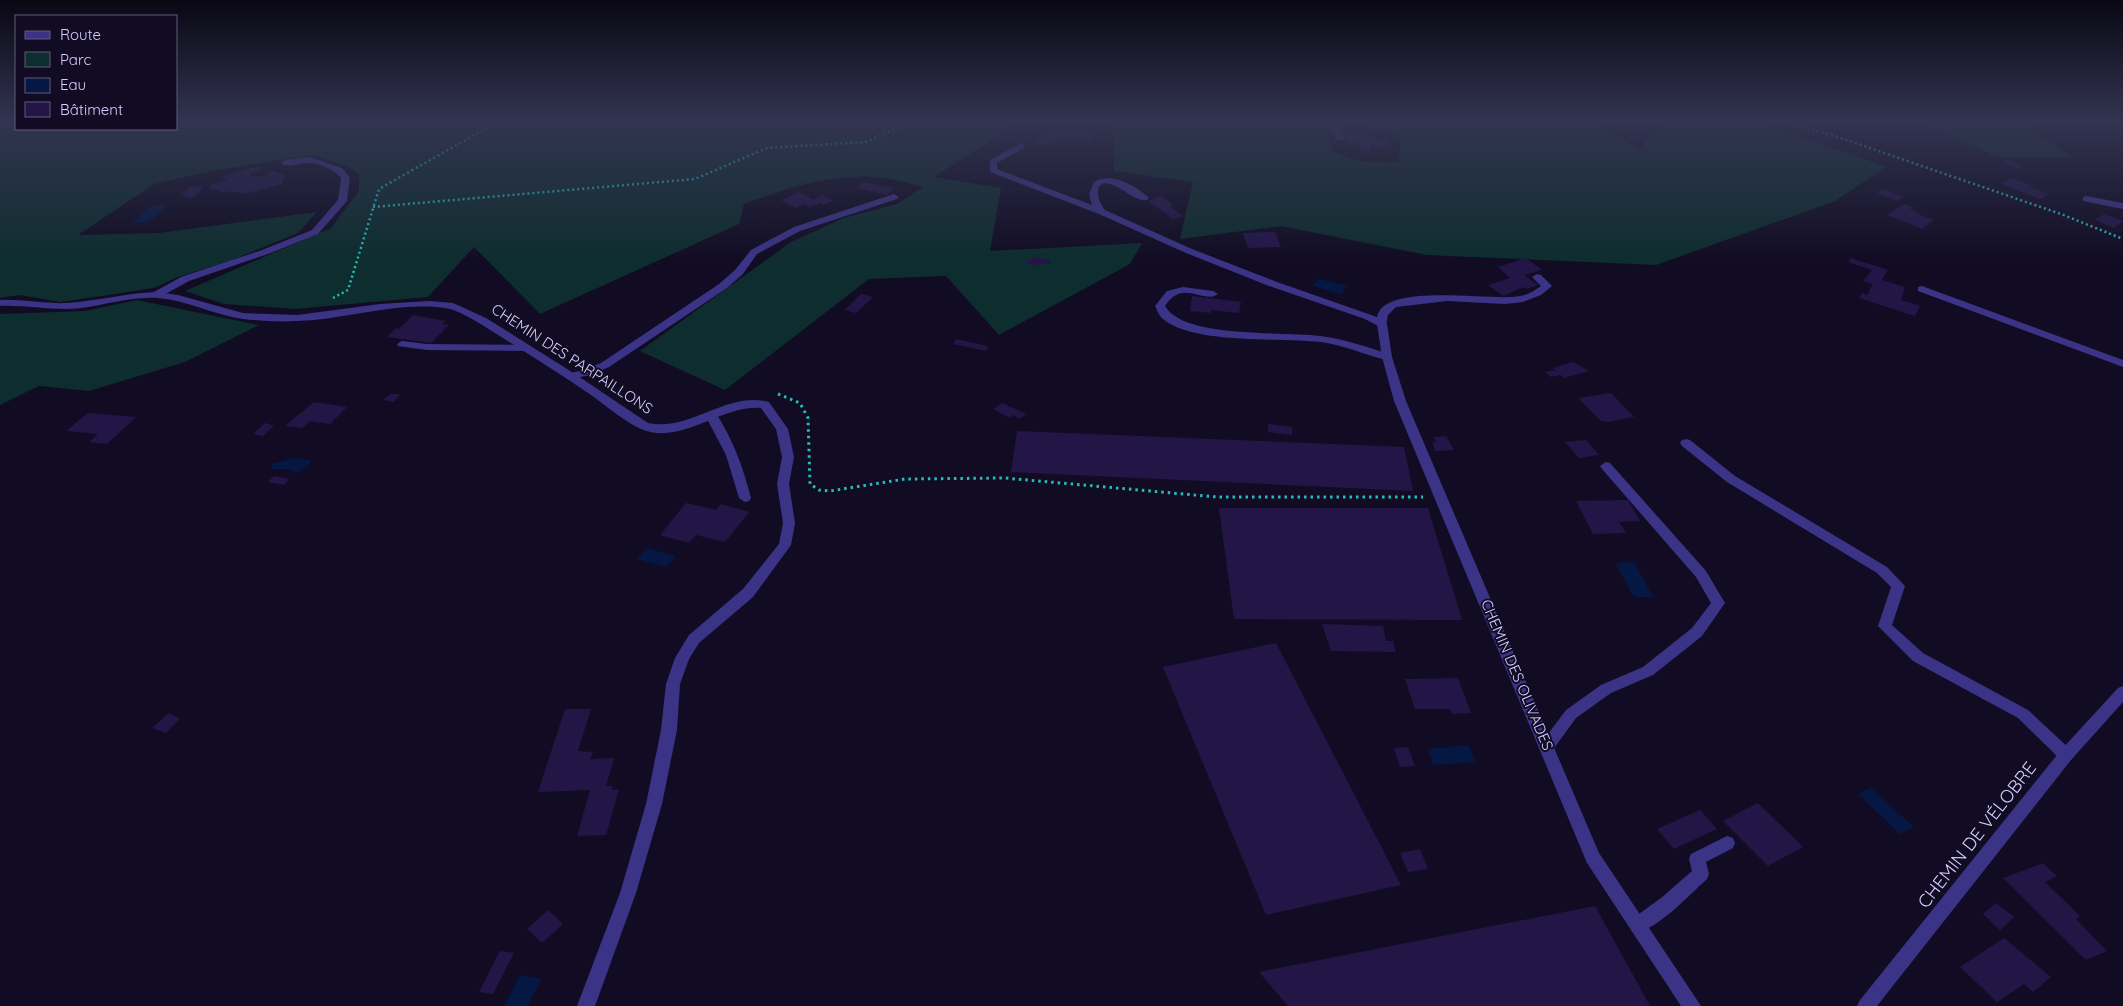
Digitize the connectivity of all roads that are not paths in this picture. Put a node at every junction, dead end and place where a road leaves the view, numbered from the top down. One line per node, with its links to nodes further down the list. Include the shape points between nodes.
1 (330, 167): 11 (street, via 339,170 346,178 342,201 315,232 185,279)
2 (993, 167): 7 (street, via 993,170)
3 (894, 197): 18 (street, via 797,229 754,252 739,272 722,286 605,365)
4 (1144, 198): 7 (street, via 1116,182 1097,182 1093,189 1094,199)
5 (2086, 199): 6 (street)
6 (2123, 206)
7 (1102, 212): 13 (street, via 1189,251)
8 (1537, 277): 13 (street, via 1546,286 1523,299 1447,298 1393,304 1384,314)
9 (1922, 289): 17 (street)
10 (1214, 294): 16 (street, via 1185,290 1171,292 1160,306 1166,316 1193,328 1235,334 1320,338)
11 (156, 295): 12 (street, CHEMIN DES PARPAILLONS, via 64,306 22,302); 15 (street, CHEMIN DES PARPAILLONS, via 243,316 297,318 390,306 449,305 482,320)
12 (0, 304)
13 (1382, 324): 16 (street, CHEMIN DES OLIVADES)
14 (402, 344): 15 (street)
15 (527, 348): 18 (street, CHEMIN DES PARPAILLONS)
16 (1388, 357): 24 (street, CHEMIN DES OLIVADES, via 1400,401)
17 (2123, 364)
18 (571, 376): 19 (street, CHEMIN DES PARPAILLONS, via 654,430 674,428)
19 (711, 414): 22 (street, via 736,461); 28 (street, CHEMIN DES PARPAILLONS, via 741,403 765,405 782,429 788,457 783,484 789,523 785,545 748,593 694,639 682,658 673,684 654,804 628,893)
20 (1686, 443): 25 (street, via 1731,479 1882,570 1898,586 1885,626 1918,657 2023,714)
21 (1606, 466): 24 (street, via 1701,574 1718,604 1697,632 1648,671 1606,689 1571,714)
22 (745, 498)
23 (2123, 692): 25 (street, CHEMIN DE VÉLOBRE)
24 (1547, 746): 27 (street, CHEMIN DES OLIVADES, via 1593,858)
25 (2066, 755): 30 (street, CHEMIN DE VÉLOBRE)
26 (1727, 844): 27 (street, via 1697,859 1701,874)
27 (1638, 925): 29 (street, CHEMIN DES OLIVADES)
28 (586, 1006)
29 (1692, 1006)
30 (1866, 1006)

